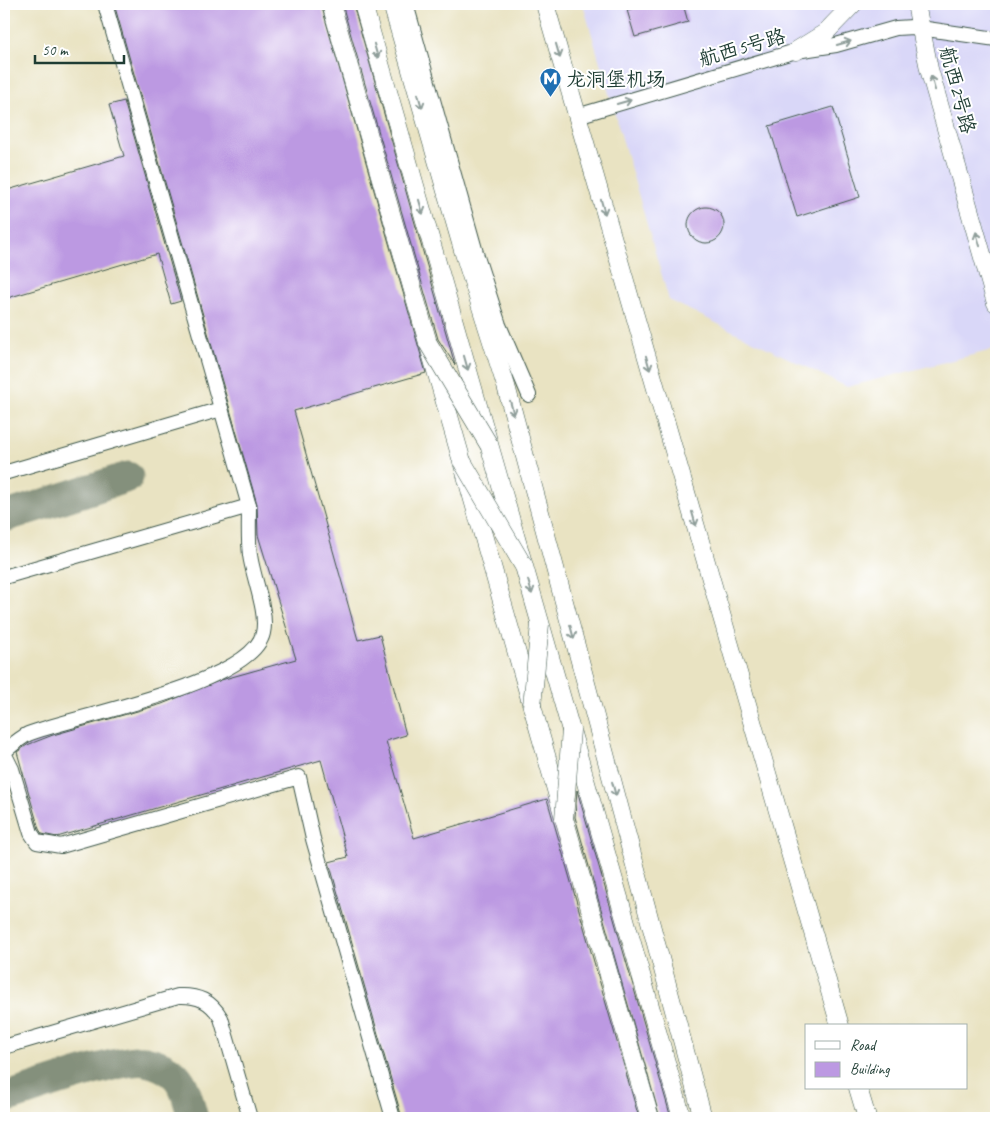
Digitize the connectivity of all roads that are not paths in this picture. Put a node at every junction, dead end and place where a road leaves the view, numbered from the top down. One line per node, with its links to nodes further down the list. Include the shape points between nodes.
1 (105, 4): 19 (street)
2 (331, 4): 17 (main road)
3 (335, 4): 36 (main road)
4 (363, 4): 20 (main road, one-way to 20, bridge)
5 (392, 4): 38 (main road, one-way to 38, via 506,386)
6 (406, 4): 16 (street, via 478,260 499,325)
7 (412, 4): 16 (street, via 488,262)
8 (545, 4): 14 (main road, one-way to 14)
9 (853, 4): 13 (main road, via 825,33)
10 (916, 4): 11 (main road, 航西2号路)
11 (920, 28): 12 (street, 航西5号路); 13 (street, 航西5号路, one-way to 11, via 836,45 896,28); 15 (main road, 航西2号路, one-way to 11)
12 (996, 39)
13 (796, 51): 14 (street, 航西5号路, one-way to 13)
14 (577, 116): 31 (main road, one-way to 31)
15 (996, 303)
16 (504, 331): 18 (street)
17 (428, 343): 20 (main road, bridge); 21 (main road, bridge)
18 (529, 395)
19 (221, 409): 22 (street); 23 (street)
20 (489, 444): 24 (main road, bridge)
21 (462, 461): 24 (main road, bridge); 27 (main road, bridge)
22 (4, 473)
23 (249, 506): 25 (street); 29 (street, via 250,555 264,623 263,635 256,647 245,657 190,686 27,735)
24 (524, 565): 26 (main road, one-way to 26)
25 (4, 577)
26 (540, 624): 27 (main road, bridge); 28 (main road, bridge)
27 (532, 706): 30 (main road, bridge)
28 (571, 730): 30 (main road, bridge); 37 (main road)
29 (4, 752): 35 (street, via 31,833 37,842 48,845 61,846 299,777 313,839)
30 (564, 819): 36 (main road)
31 (839, 1024)
32 (4, 1047): 34 (street, via 178,996 191,995 210,1004 221,1018)
33 (859, 1090): 39 (main road)
34 (250, 1118)
35 (393, 1118)
36 (650, 1118)
37 (682, 1118)
38 (703, 1118)
39 (867, 1118)

